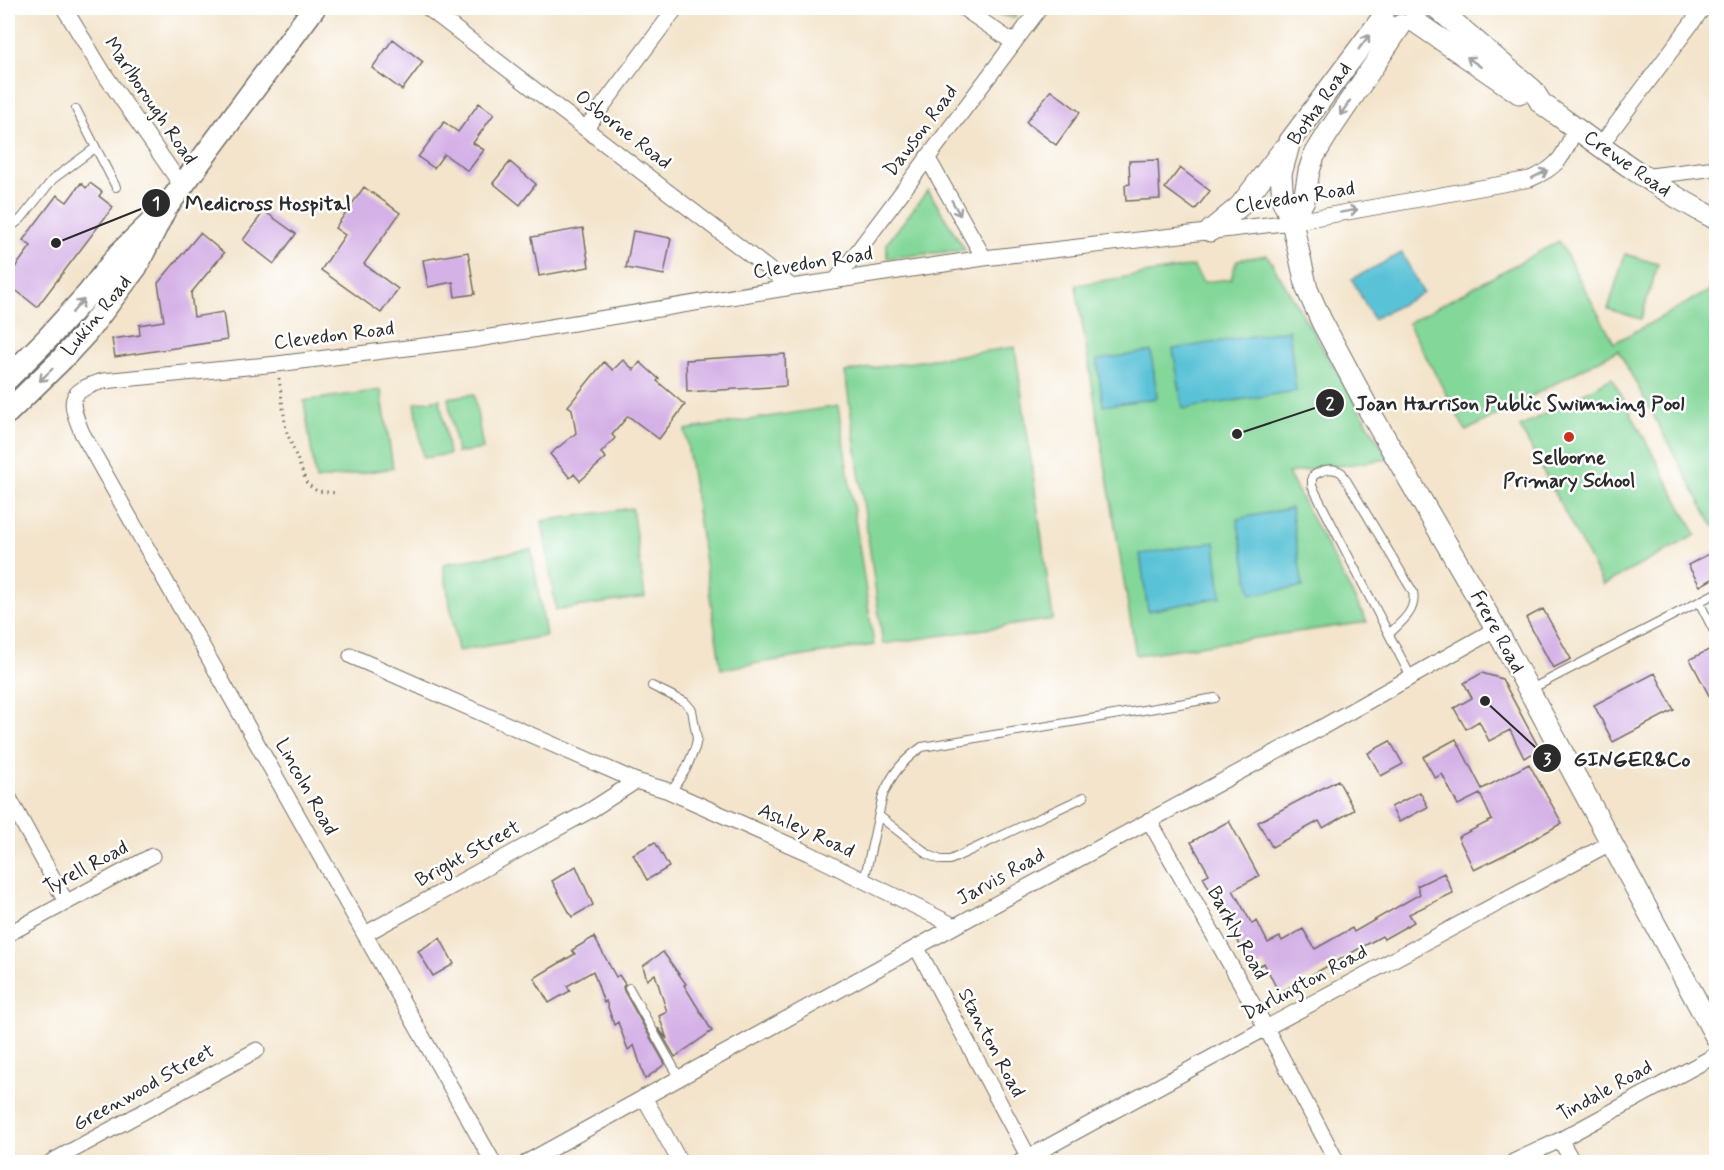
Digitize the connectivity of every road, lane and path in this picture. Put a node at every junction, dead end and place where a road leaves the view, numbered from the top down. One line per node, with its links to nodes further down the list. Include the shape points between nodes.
1 (64, 8): 21 (street, Marlborough Road)
2 (314, 8): 21 (main road, Lukin Road)
3 (428, 8): 13 (street, Osborne Road)
4 (676, 8): 13 (street)
5 (963, 8): 10 (street)
6 (1040, 8): 10 (street, Dawson Road)
7 (1437, 8): 11 (street, Crewe Road, via 1533,90)
8 (1703, 8): 16 (street)
9 (1400, 16): 11 (street, Crewe Road, one-way to 9, via 1528,100); 15 (street, Botha Road, one-way to 9); 26 (street, Botha Road, one-way to 26, via 1314,156 1304,200)
10 (1014, 43): 18 (street, Dawson Road)
11 (1541, 103): 14 (street, Crewe Road)
12 (76, 109): 17 (lane)
13 (586, 128): 31 (street, Osborne Road)
14 (1575, 128): 16 (street, Crewe Road); 26 (street, Clevedon Road, one-way to 14, via 1530,179 1562,158)
15 (1290, 141): 23 (street, Botha Road, via 1281,174); 28 (street, via 1240,206)
16 (1600, 146): 20 (street, Crewe Road)
17 (95, 148): 22 (lane); 27 (lane, via 53,179)
18 (927, 157): 29 (street, one-way to 29); 30 (street, Dawson Road)
19 (1716, 168): 20 (street)
20 (1642, 177): 25 (street, Crewe Road)
21 (182, 186): 24 (main road, Lukin Road)
22 (116, 187)
23 (1283, 201): 26 (street, Frere Road)
24 (165, 209): 33 (main road, Lukin Road, one-way to 24, via 88,294 119,254); 34 (main road, Lukin Road, one-way to 34, via 136,267 86,333)
25 (1716, 219)
26 (1292, 222): 28 (street, Clevedon Road); 39 (street, Frere Road, via 1307,289 1339,355)
27 (8, 229)
28 (1210, 231): 29 (street, Clevedon Road)
29 (984, 258): 30 (street, Clevedon Road)
30 (836, 280): 31 (street, Clevedon Road)
31 (792, 287): 32 (street, Clevedon Road, via 472,340)
32 (277, 364): 35 (street, Clevedon Road, via 103,381 86,386 72,402); 36 (path, via 286,430 307,484 317,491)
33 (8, 378)
34 (9, 410)
35 (82, 434): 59 (street, Lincoln Road)
36 (337, 493)
37 (1716, 593): 38 (lane)
38 (1699, 602): 41 (lane); 45 (lane)
39 (1496, 629): 43 (street, Jarvis Road); 45 (street, Frere Road)
40 (1389, 634): 40 (lane, via 1311,486 1316,474 1334,469 1342,472 1413,592 1414,607); 43 (lane)
41 (1716, 635)
42 (351, 656): 47 (street, Ashley Road)
43 (1411, 676): 52 (street, Jarvis Road)
44 (652, 686): 48 (lane, via 685,702 692,710 695,748)
45 (1530, 690): 53 (street, Frere Road)
46 (1215, 698): 51 (lane, via 922,747 895,772 883,795)
47 (636, 781): 48 (street, Ashley Road); 59 (street, Bright Street, via 591,810)
48 (671, 793): 55 (street, Ashley Road)
49 (8, 796): 56 (street)
50 (1084, 797): 51 (lane, via 950,860 929,855)
51 (879, 816): 55 (lane)
52 (1149, 820): 57 (street, Jarvis Road); 62 (street, Barkly Road)
53 (1612, 842): 62 (street, Darlington Road); 63 (street, Frere Road)
54 (152, 856): 56 (street, Tyrell Road)
55 (864, 881): 57 (street, Ashley Road)
56 (66, 902): 58 (street, Tyrell Road)
57 (955, 926): 60 (street, Jarvis Road)
58 (8, 934)
59 (365, 934): 71 (street, Lincoln Road)
60 (916, 948): 66 (street, Jarvis Road); 69 (street, Stanton Road)
61 (629, 988): 66 (lane)
62 (1266, 1028): 69 (street, Darlington Road); 74 (street, Barkly Road)
63 (1716, 1037)
64 (257, 1050): 70 (street, Greenwood Street)
65 (1716, 1054): 68 (street, Tindale Road)
66 (679, 1077): 67 (street, Jarvis Road)
67 (644, 1097): 72 (street, Jarvis Road); 73 (street)
68 (1560, 1140): 75 (street, Tindale Road); 76 (street)
69 (1024, 1160)
70 (51, 1162)
71 (493, 1162)
72 (527, 1162)
73 (680, 1162)
74 (1337, 1162)
75 (1513, 1162)
76 (1573, 1162)

